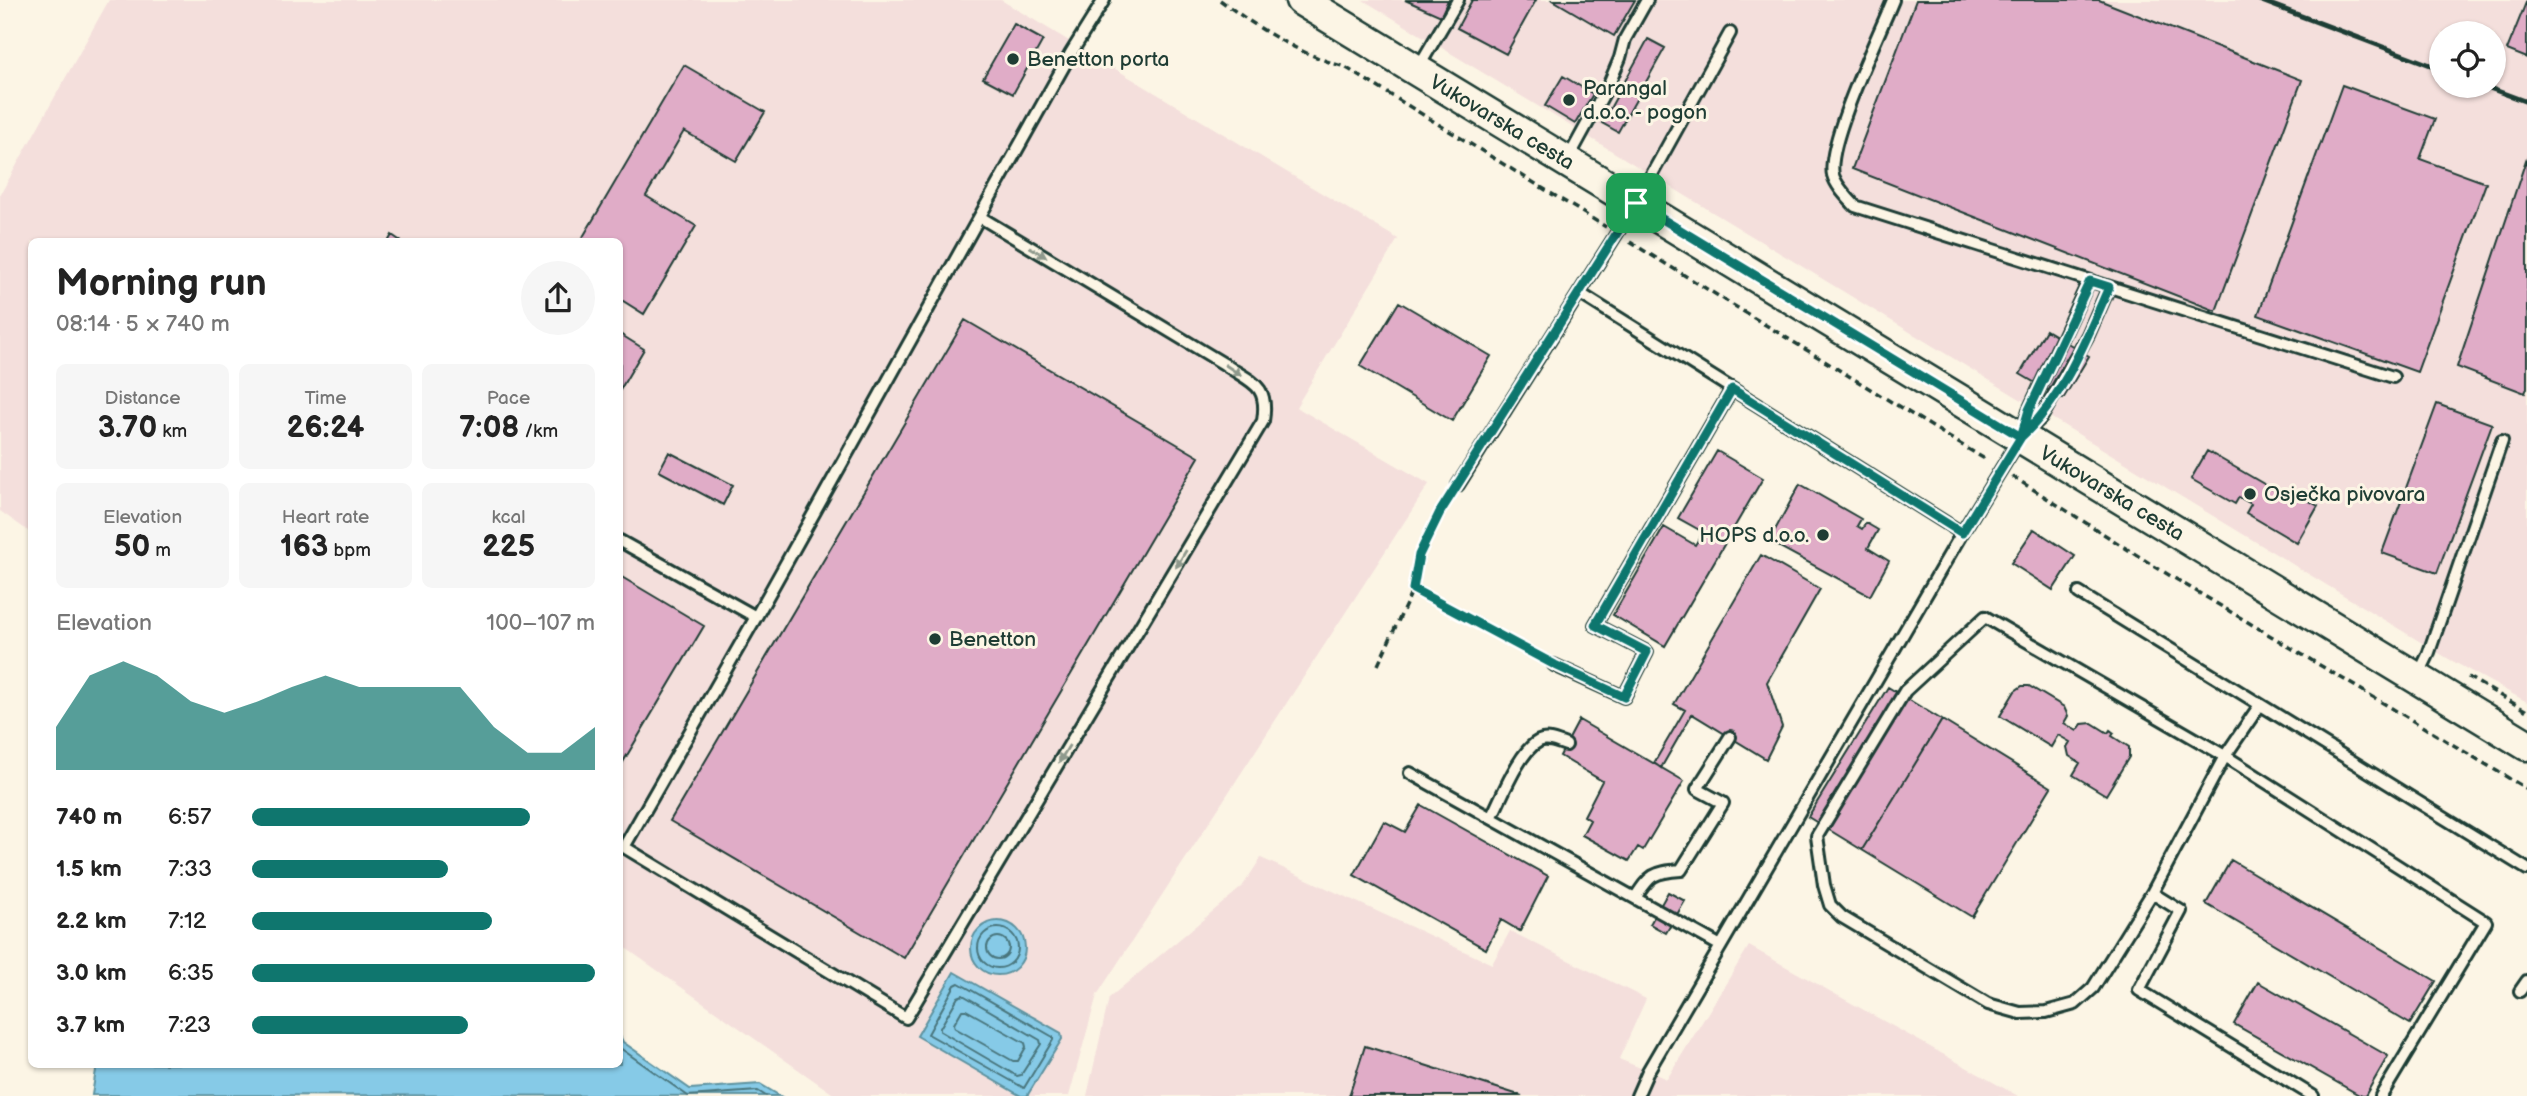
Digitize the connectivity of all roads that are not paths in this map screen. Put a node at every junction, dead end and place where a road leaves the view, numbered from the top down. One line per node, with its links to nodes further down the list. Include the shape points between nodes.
1 (1104, 0): 10 (lane)
2 (1301, 0): 7 (main road, Vukovarska cesta)
3 (1458, 0): 7 (lane)
4 (1647, 0): 8 (lane)
5 (1893, 0): 11 (lane, via 1838,135 1833,177 1843,192 1855,206)
6 (1730, 33): 9 (lane)
7 (1417, 70): 8 (main road, Vukovarska cesta)
8 (1567, 161): 9 (main road, Vukovarska cesta)
9 (1636, 203): 13 (lane); 16 (main road, Vukovarska cesta)
10 (980, 217): 22 (lane); 33 (lane, one-way to 33, via 1261,388 1266,404 1263,421 906,1018)
11 (2090, 281): 12 (lane); 16 (lane, via 2029,410)
12 (2109, 287): 14 (lane); 16 (lane, via 2048,407)
13 (1579, 293): 15 (lane); 18 (lane)
14 (2393, 377)
15 (1732, 389): 19 (lane); 23 (lane, via 1595,625 1647,652 1624,697)
16 (2021, 437): 19 (lane); 24 (main road, Vukovarska cesta)
17 (2502, 442): 24 (lane)
18 (1458, 485)
19 (1962, 533): 37 (lane)
20 (623, 543): 22 (lane)
21 (2079, 593): 25 (lane)
22 (756, 617): 32 (lane)
23 (1555, 665)
24 (2417, 678): 28 (main road, Vukovarska cesta)
25 (2260, 705): 29 (lane); 34 (lane)
26 (1730, 737): 36 (lane, via 1697,789 1723,803 1681,870 1648,878)
27 (1566, 745): 31 (lane, via 1550,739 1538,742 1525,754)
28 (2527, 745)
29 (2225, 756): 35 (lane); 35 (lane, via 1985,617 1905,691 1817,836 1830,905 1842,917 1988,1004 2020,1013 2075,1004 2093,988); 40 (lane, via 2486,922)
30 (1410, 773): 31 (lane)
31 (1491, 818): 36 (lane)
32 (623, 844)
33 (623, 847)
34 (2527, 869)
35 (2152, 893): 39 (lane, via 2182,911 2139,990)
36 (1635, 898): 37 (lane)
37 (1721, 946): 38 (lane)
38 (1637, 1096)
39 (2313, 1096)
40 (2381, 1096)

